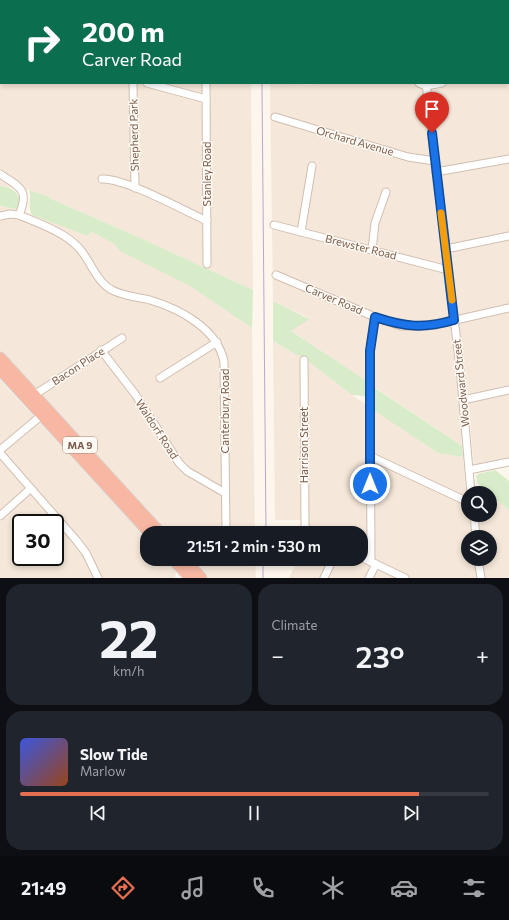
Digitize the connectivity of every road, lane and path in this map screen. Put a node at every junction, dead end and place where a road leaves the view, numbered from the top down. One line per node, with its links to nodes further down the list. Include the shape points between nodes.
1 (133, 84): 13 (street, Shepherd Park)
2 (206, 84): 5 (street, Stanley Road)
3 (161, 85): 5 (street)
4 (426, 85): 8 (street, Woodward Street)
5 (206, 98): 17 (street, Stanley Road)
6 (275, 117): 8 (street, Orchard Avenue, via 408,157)
7 (509, 159): 10 (street)
8 (435, 161): 10 (street, Woodward Street)
9 (312, 166): 19 (street)
10 (436, 172): 21 (street, Woodward Street)
11 (0, 174): 15 (street, via 19,187 24,195 24,204)
12 (102, 179): 13 (street, via 112,179)
13 (135, 188): 17 (street)
14 (386, 192): 22 (street, via 375,223)
15 (19, 215): 16 (street); 30 (street, Canterbury Road, via 74,243 102,281 112,290 155,302 178,312 208,332)
16 (0, 216)
17 (207, 221): 23 (street, Stanley Road)
18 (274, 225): 19 (street, Brewster Road)
19 (301, 232): 22 (street, Brewster Road)
20 (509, 236): 21 (street)
21 (446, 249): 24 (street, Woodward Street)
22 (372, 250): 24 (street, Brewster Road)
23 (207, 264)
24 (448, 270): 28 (street, Woodward Street)
25 (276, 275): 27 (street, Carver Road)
26 (509, 308): 28 (street, Carver Road)
27 (375, 317): 28 (street, Carver Road, via 410,327); 42 (street, via 370,351)
28 (454, 320): 38 (street, Woodward Street)
29 (122, 338): 31 (street, Bacon Place)
30 (217, 342): 35 (street); 47 (street, Canterbury Road, via 224,362)
31 (101, 350): 37 (street, Bacon Place); 47 (street, Waldorf Road, via 135,394 179,463 187,471)
32 (0, 358): 37 (highway, MA 9)
33 (304, 360): 53 (street, Harrison Street, via 304,488)
34 (0, 369): 39 (highway, MA 9)
35 (160, 378)
36 (509, 390): 38 (street)
37 (34, 395): 51 (highway, MA 9)
38 (463, 400): 44 (street, Woodward Street)
39 (42, 415): 40 (street); 50 (highway, MA 9)
40 (0, 450)
41 (0, 453): 46 (street)
42 (370, 456): 48 (street); 55 (street)
43 (509, 462): 44 (street)
44 (469, 470): 45 (street, Woodward Street)
45 (470, 486)
46 (30, 488): 49 (street); 59 (street, via 82,547)
47 (225, 493): 52 (street, Canterbury Road)
48 (461, 499)
49 (0, 516)
50 (144, 526)
51 (154, 526)
52 (225, 526)
53 (307, 526)
54 (368, 560): 55 (street)
55 (373, 563): 62 (street); 63 (street)
56 (330, 566): 61 (street)
57 (479, 566): 64 (street)
58 (188, 569): 60 (highway)
59 (98, 578)
60 (202, 578)
61 (324, 578)
62 (369, 578)
63 (405, 578)
64 (480, 578)

